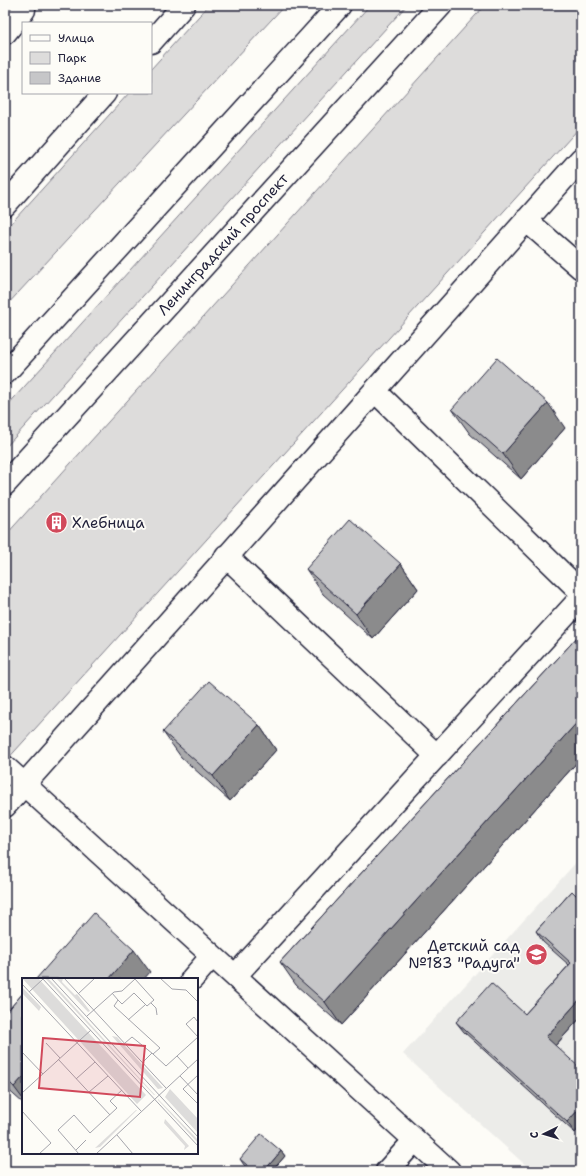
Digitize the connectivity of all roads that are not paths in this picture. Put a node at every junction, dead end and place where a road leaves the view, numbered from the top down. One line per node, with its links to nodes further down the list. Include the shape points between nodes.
1 (24, 5): 5 (main road, via 24,10)
2 (340, 5): 12 (main road)
3 (441, 5): 14 (main road, Ленинградский проспект)
4 (182, 6): 6 (main road)
5 (5, 33)
6 (152, 41)
7 (104, 94): 9 (main road)
8 (581, 159): 10 (main road)
9 (5, 205)
10 (526, 220): 11 (main road); 13 (main road)
11 (581, 268)
12 (5, 373)
13 (375, 391): 15 (main road); 16 (main road)
14 (5, 484)
15 (226, 556): 18 (main road); 20 (main road)
16 (581, 592)
17 (581, 598): 18 (main road)
18 (437, 756): 23 (main road)
19 (5, 767): 20 (main road)
20 (24, 784): 21 (main road); 22 (main road)
21 (5, 806)
22 (212, 956): 23 (main road); 24 (main road)
23 (235, 976): 25 (main road)
24 (193, 978)
25 (415, 1140): 26 (main road); 27 (main road)
26 (387, 1171)
27 (449, 1171)

